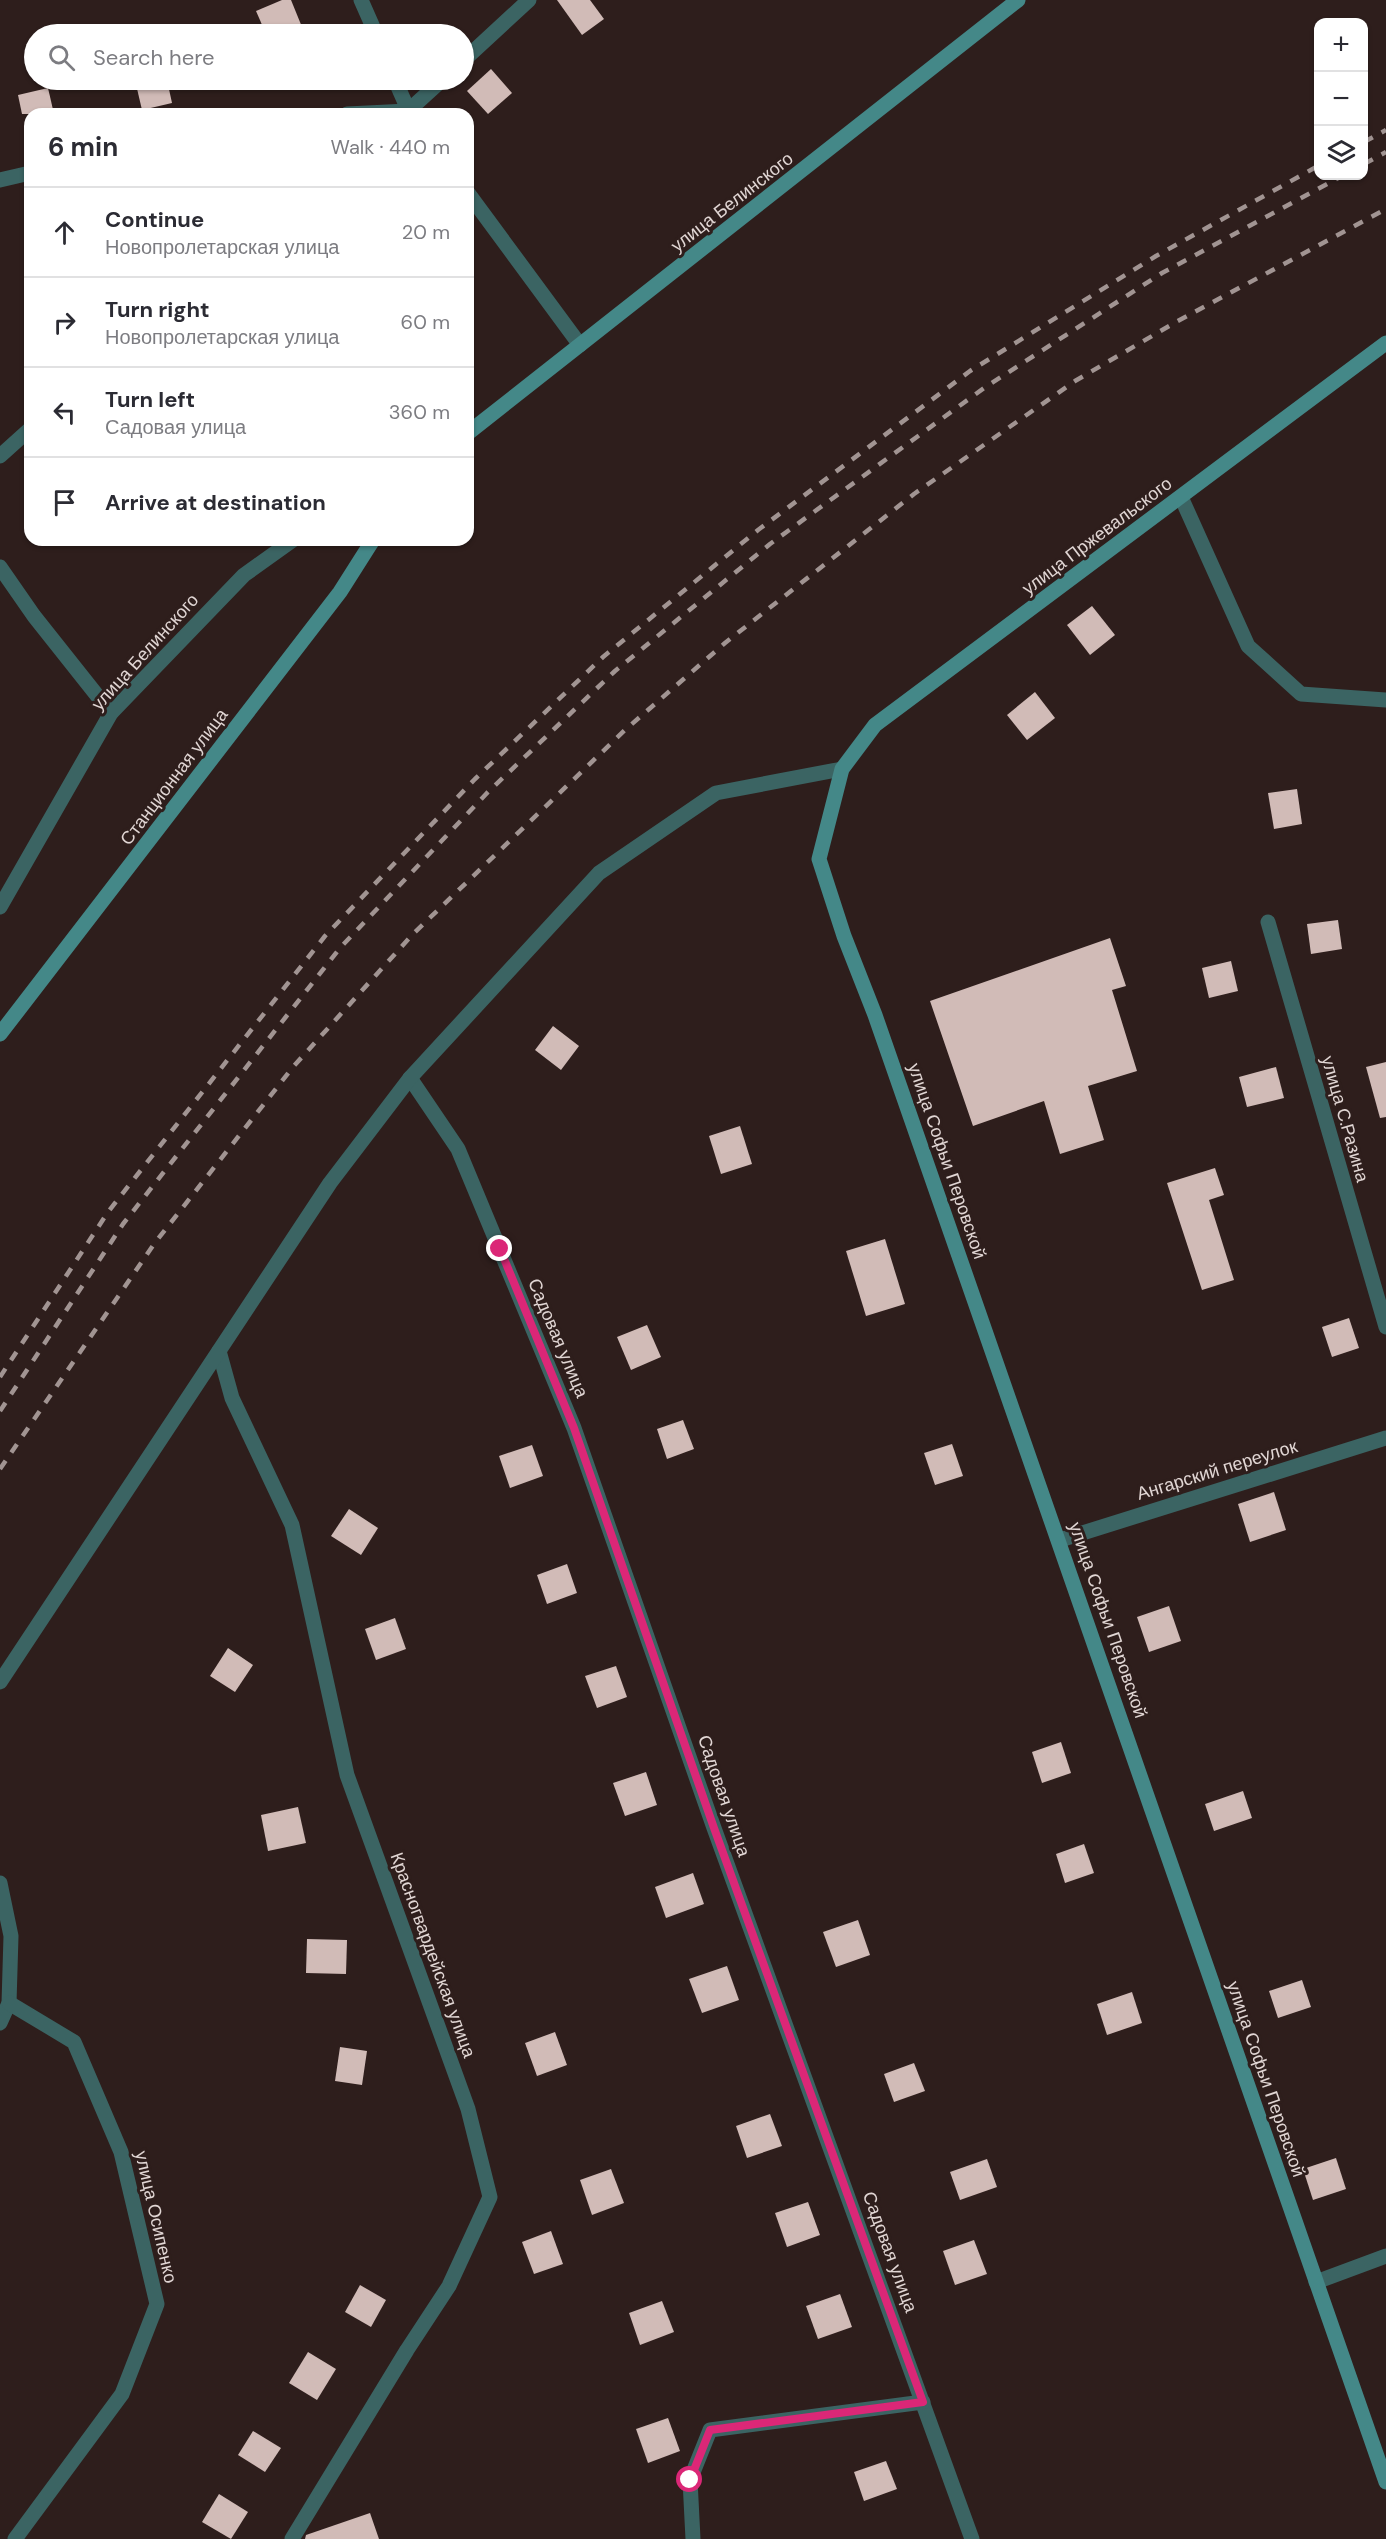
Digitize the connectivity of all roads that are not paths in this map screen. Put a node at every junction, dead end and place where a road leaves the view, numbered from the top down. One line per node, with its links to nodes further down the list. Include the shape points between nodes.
1 (361, 0): 4 (street)
2 (529, 0): 5 (street)
3 (1018, 0): 14 (main road, улица Белинского)
4 (372, 24)
5 (474, 51)
6 (399, 90): 8 (street)
7 (432, 90): 9 (street)
8 (407, 108)
9 (413, 108)
10 (24, 174): 11 (street)
11 (0, 180)
12 (474, 201): 14 (street)
13 (1386, 343): 18 (main road, улица Пржевальского)
14 (580, 345): 15 (main road, улица Белинского)
15 (474, 428)
16 (24, 434): 17 (street)
17 (0, 456)
18 (1181, 497): 22 (street, via 1248,646 1301,694); 24 (main road, улица Пржевальского, via 875,725)
19 (284, 546): 23 (street, улица Белинского, via 244,574)
20 (369, 546): 27 (main road, Станционная улица, via 340,592)
21 (0, 567): 23 (street)
22 (1386, 700)
23 (111, 713): 25 (street, улица Белинского)
24 (842, 769): 28 (street, via 716,793 599,873); 32 (main road, улица Софьи Перовской, via 819,859)
25 (0, 908)
26 (1268, 922): 29 (street, улица С.Разина)
27 (0, 1034)
28 (410, 1078): 30 (street, via 330,1183); 39 (street, Садовая улица, via 458,1149 574,1428 714,1828)
29 (1386, 1327)
30 (219, 1351): 33 (street); 42 (street, Красногвардейская улица, via 232,1398 292,1525 347,1775 468,2109 490,2198 449,2286)
31 (1386, 1438): 32 (street, Ангарский переулок)
32 (1060, 1540): 38 (main road, улица Софьи Перовской)
33 (0, 1682)
34 (0, 1883): 35 (street, via 11,1936)
35 (9, 2003): 36 (street); 41 (street, улица Осипенко, via 74,2042 121,2152 157,2304 122,2394)
36 (0, 2023)
37 (1386, 2256): 38 (street)
38 (1316, 2282): 40 (main road, улица Софьи Перовской)
39 (923, 2402): 43 (street, via 710,2430 690,2480); 44 (street, Садовая улица)
40 (1386, 2482)
41 (15, 2539)
42 (292, 2539)
43 (693, 2539)
44 (972, 2539)

